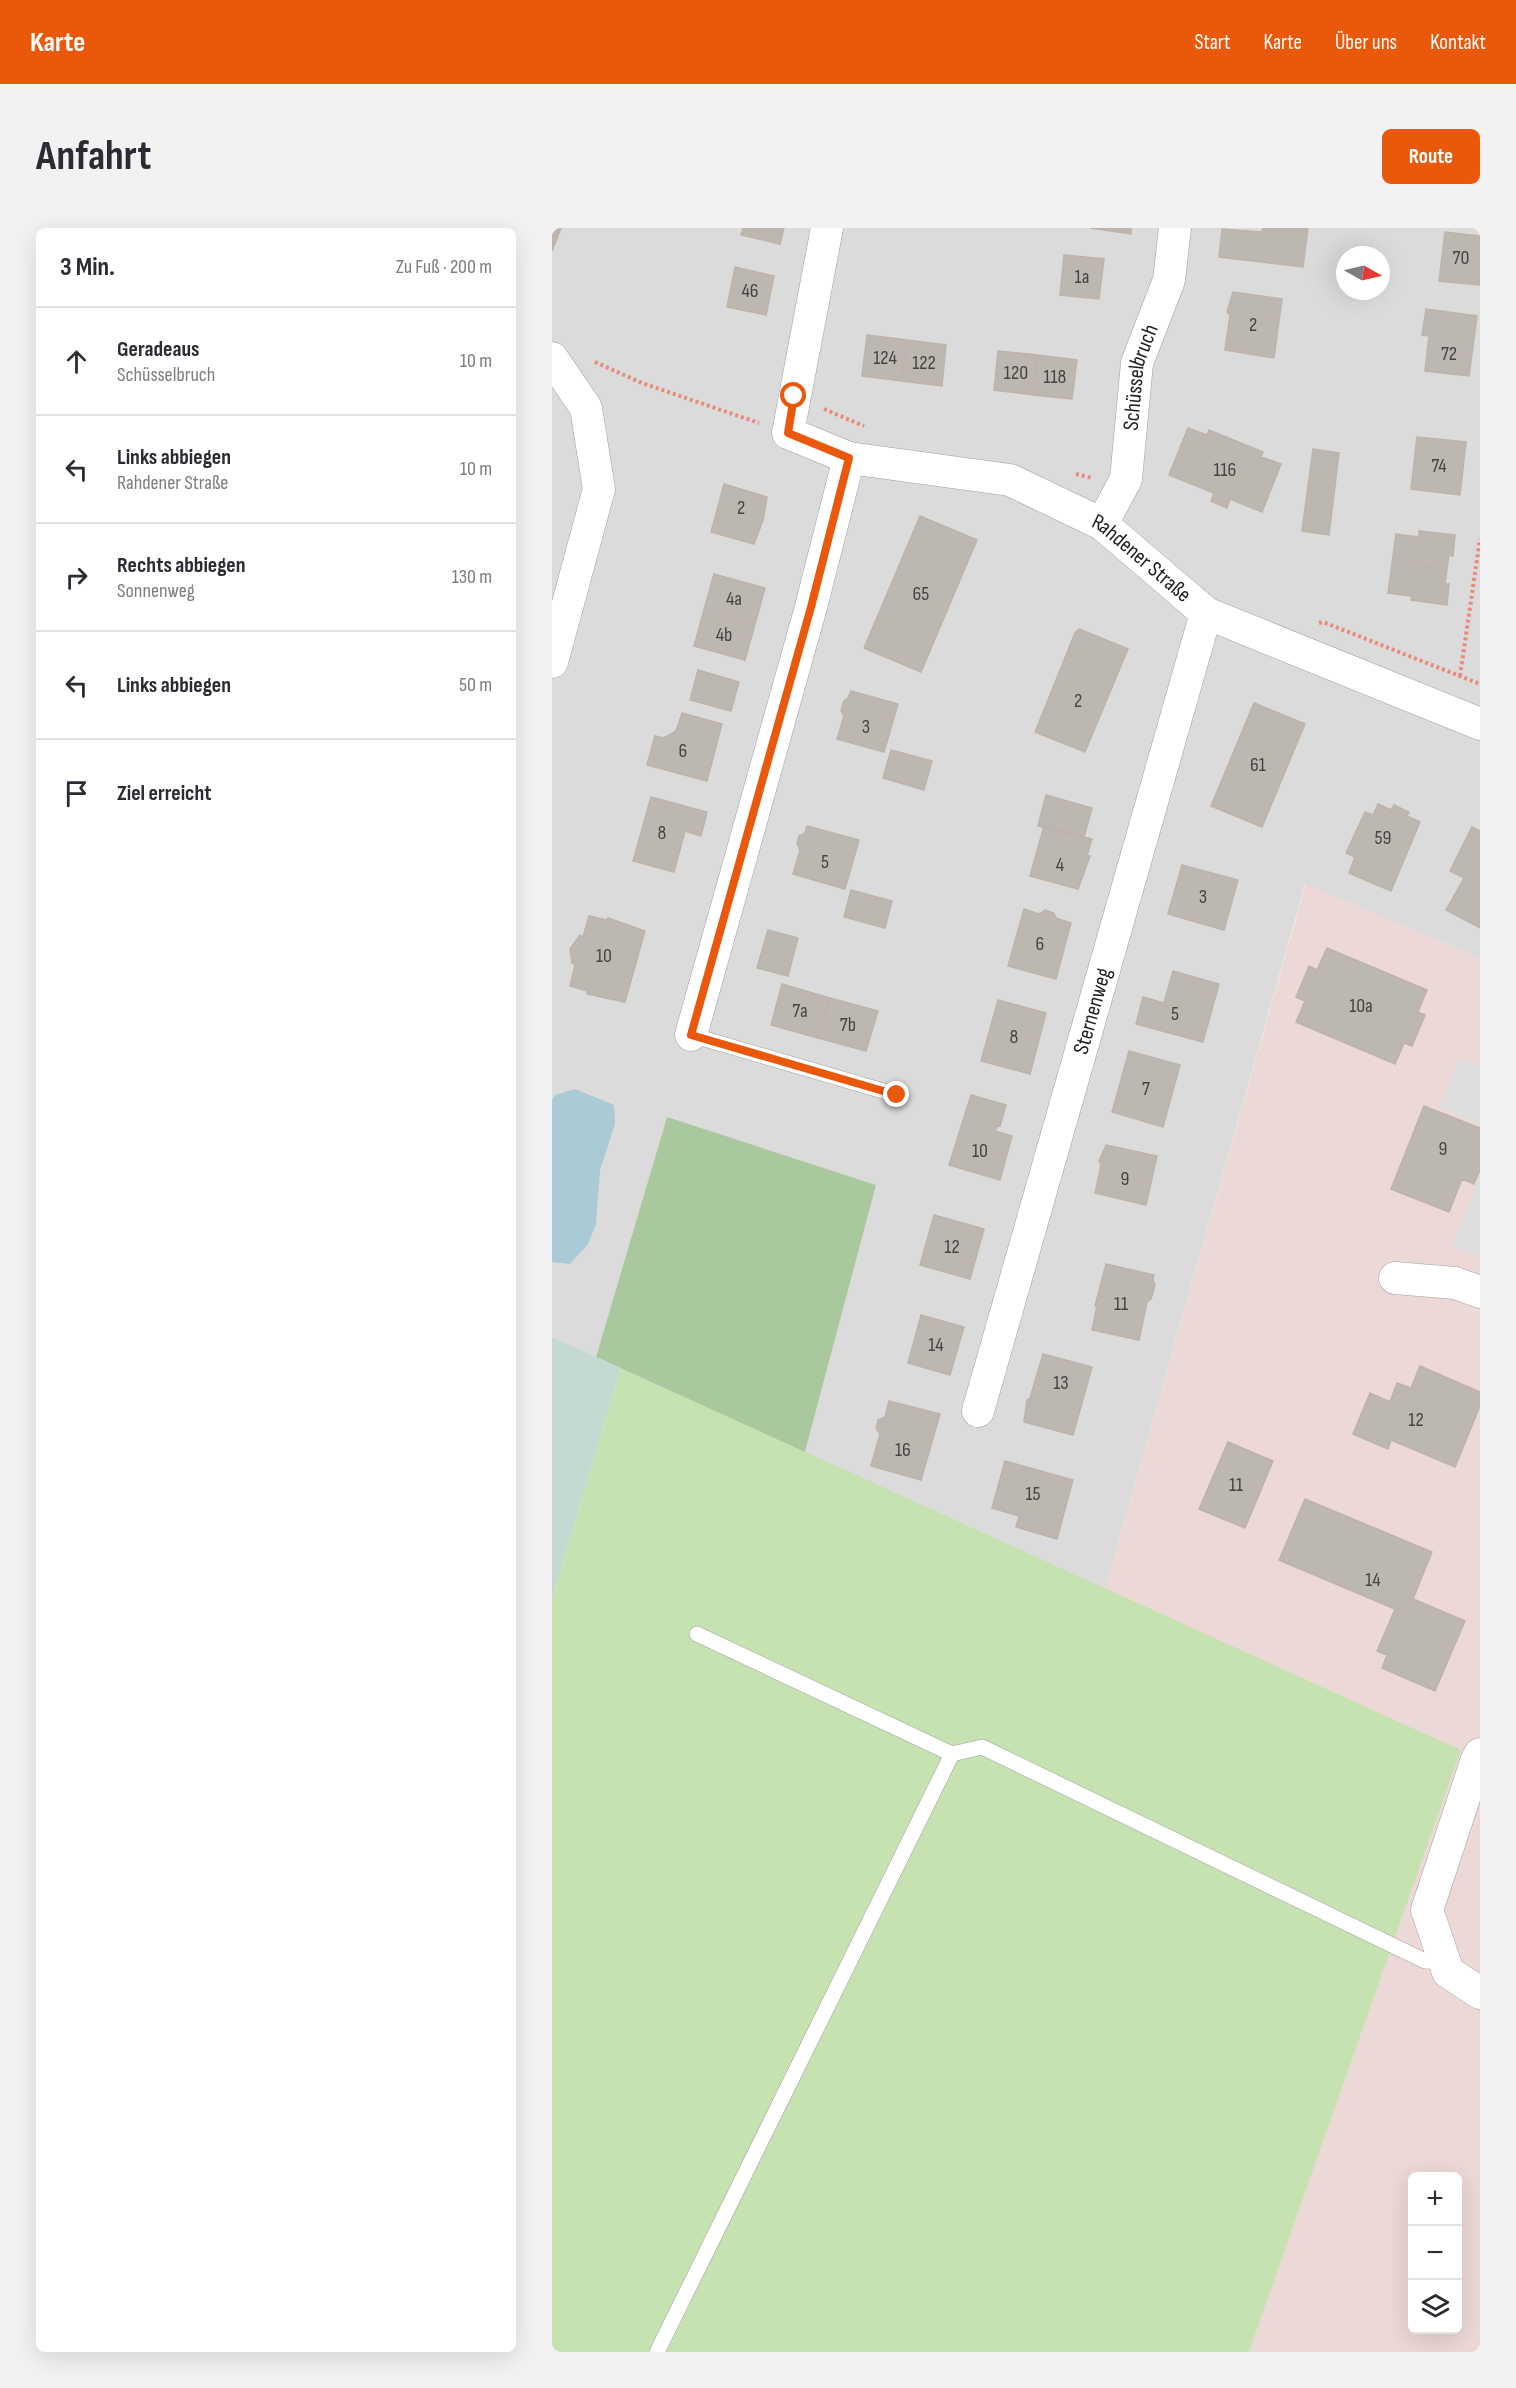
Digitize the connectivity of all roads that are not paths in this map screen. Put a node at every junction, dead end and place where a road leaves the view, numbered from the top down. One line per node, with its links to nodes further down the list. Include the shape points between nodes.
1 (827, 228): 4 (street, Rahdener Straße, via 788,433)
2 (1175, 228): 5 (street, Schüsselbruch, via 1169,280 1137,363 1126,479)
3 (552, 358): 7 (street, via 586,408 599,489)
4 (849, 458): 5 (street, Rahdener Straße, via 1010,480); 9 (street)
5 (1102, 524): 6 (street, Rahdener Straße)
6 (1206, 613): 8 (street, Rahdener Straße); 13 (street, Sternenweg)
7 (552, 662)
8 (1467, 718)
9 (691, 1035): 10 (lane)
10 (897, 1095)
11 (1395, 1278): 12 (street, via 1455,1283)
12 (1480, 1292)
13 (978, 1411)
14 (697, 1634): 15 (lane)
15 (952, 1754): 17 (lane, via 982,1747 1425,1961); 19 (lane)
16 (1480, 1754): 17 (street, via 1427,1910)
17 (1444, 1962): 18 (street, via 1448,1972)
18 (1480, 1994)
19 (657, 2352)

